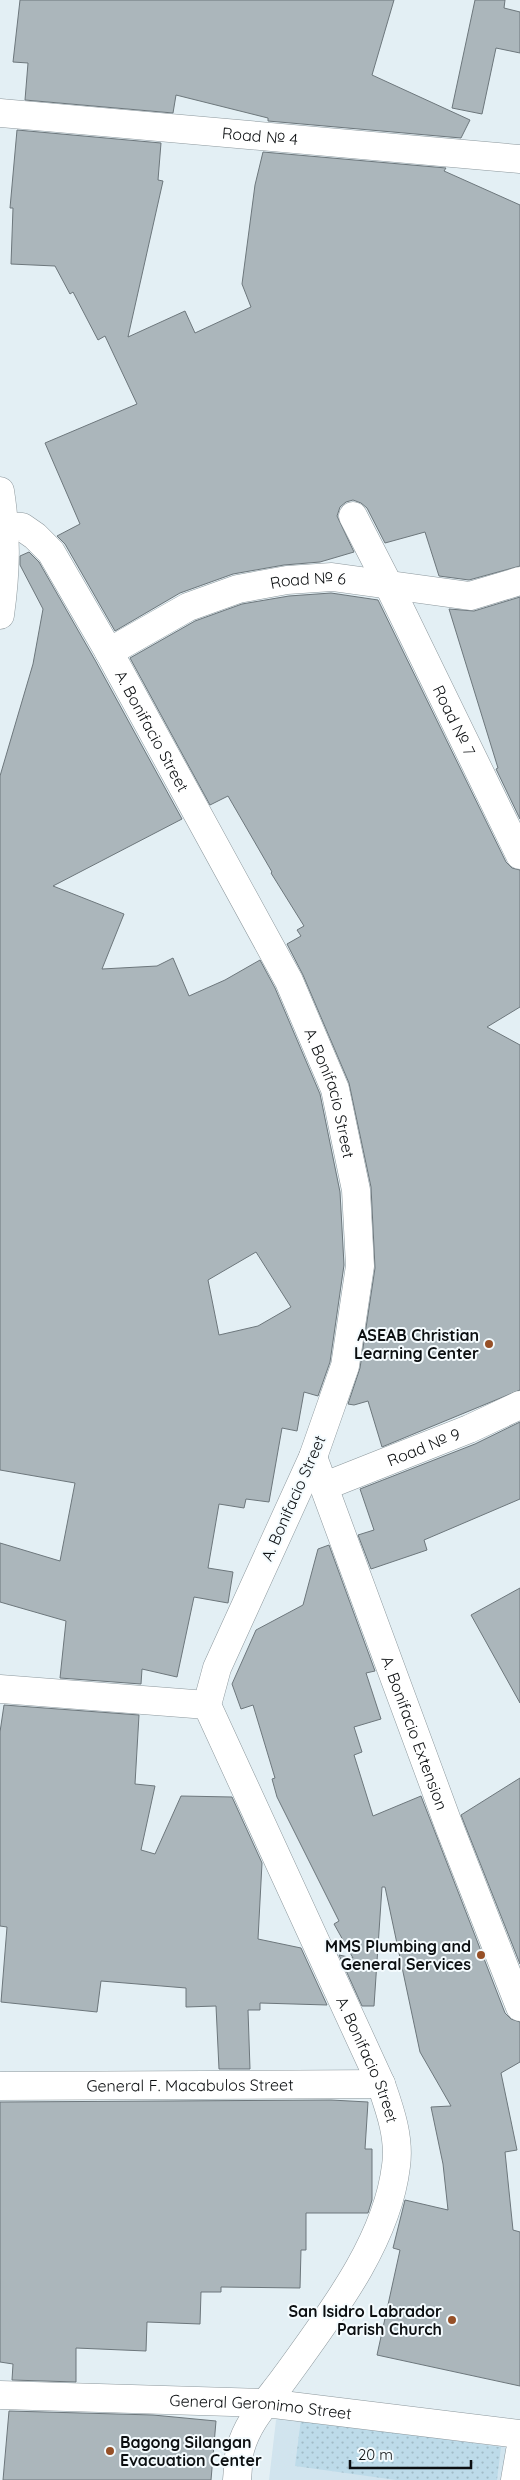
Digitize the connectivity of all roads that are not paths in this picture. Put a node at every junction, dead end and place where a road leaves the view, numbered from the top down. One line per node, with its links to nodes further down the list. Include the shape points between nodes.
1 (0, 112): 2 (street, Road № 4)
2 (520, 159)
3 (0, 491): 5 (street)
4 (353, 516): 7 (street, Road № 7)
5 (6, 526): 8 (street, via 6,575); 9 (street, A. Bonifacio Street, via 22,527 51,552)
6 (520, 582): 7 (street, Road № 6, via 470,596)
7 (388, 584): 9 (street, Road № 6, via 332,577 287,580 238,589 188,607); 10 (street, Road № 7)
8 (0, 616)
9 (109, 652): 12 (street, A. Bonifacio Street, via 290,982 335,1089 356,1190 360,1266 345,1366)
10 (520, 855)
11 (520, 1404): 13 (street, Road № 9, via 469,1429)
12 (313, 1457): 13 (street, A. Bonifacio Extension); 15 (street, A. Bonifacio Street, via 216,1668)
13 (325, 1486): 16 (street, A. Bonifacio Extension, via 449,1826)
14 (0, 1689): 15 (street)
15 (206, 1705): 17 (street, A. Bonifacio Street)
16 (520, 2007)
17 (381, 2084): 18 (street, General F. Macabulos Street); 20 (street, A. Bonifacio Street, via 393,2119 396,2164 384,2218 357,2271)
18 (0, 2086)
19 (0, 2395): 20 (street, General Geronimo Street)
20 (266, 2402): 21 (street, General Geronimo Street); 22 (street, A. Bonifacio Street, via 250,2423 240,2450)
21 (520, 2434)
22 (237, 2480)

